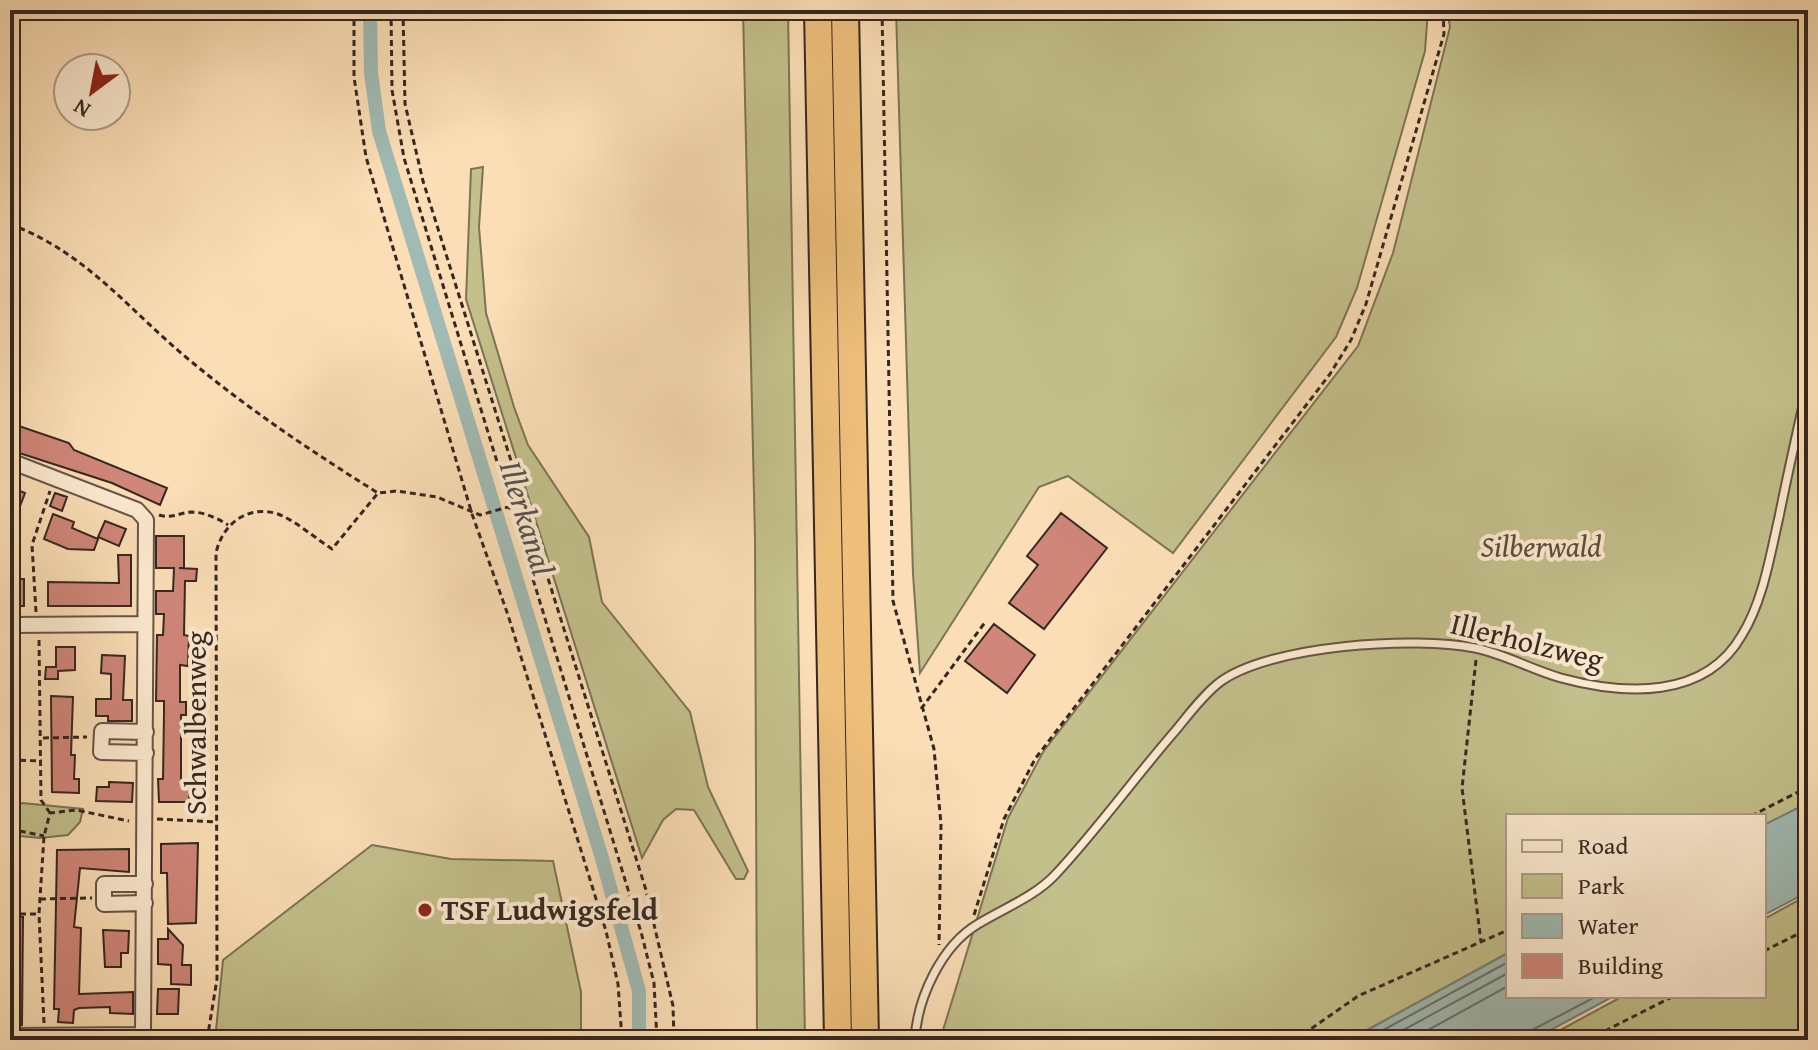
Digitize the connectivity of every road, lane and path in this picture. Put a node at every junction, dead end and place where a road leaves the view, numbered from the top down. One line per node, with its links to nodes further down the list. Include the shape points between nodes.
1 (354, 10): 14 (path, via 354,77 366,157)
2 (391, 10): 13 (path, via 392,90 404,158)
3 (403, 10): 17 (path, via 405,104 423,181)
4 (818, 10): 57 (highway)
5 (845, 10): 58 (highway)
6 (882, 10): 23 (path, via 891,564 898,625)
7 (1443, 10): 44 (path, via 1444,34 1425,104 1351,340 1035,759 1004,819)
8 (10, 224): 12 (path, via 46,238 96,272 193,363)
9 (1808, 383): 22 (lane, Illerholzweg, via 1761,588 1744,632 1714,668 1670,687 1645,690 1558,677)
10 (10, 461): 11 (street)
11 (54, 478): 15 (street); 19 (path, via 32,545)
12 (378, 493): 14 (path, via 437,497); 16 (path, via 332,549 278,515 253,513)
13 (514, 510): 14 (path); 17 (path); 55 (path, via 641,932 654,983)
14 (472, 514): 54 (path, via 606,931 618,984)
15 (143, 515): 16 (path, via 168,518 191,512); 20 (street)
16 (228, 525): 34 (path, Schwalbenweg, via 216,553)
17 (532, 525): 56 (path, via 646,890 673,1006)
18 (986, 621): 23 (path)
19 (37, 624): 20 (street); 21 (street); 26 (path)
20 (144, 624): 24 (street)
21 (10, 625)
22 (1477, 649): 44 (lane, Illerholzweg, via 1441,642 1349,646 1272,661 1221,681 1054,876); 46 (path, via 1462,788)
23 (921, 709): 48 (path, via 934,749 941,824)
24 (146, 732): 25 (street, via 102,731); 27 (street)
25 (102, 737): 26 (path); 27 (street, via 101,752)
26 (43, 738): 29 (path)
27 (146, 753): 33 (street)
28 (10, 760): 29 (path)
29 (42, 761): 31 (path, via 41,800)
30 (1808, 787): 32 (path)
31 (50, 813): 33 (path, via 76,810 114,819); 36 (path)
32 (1755, 814)
33 (146, 819): 34 (path); 37 (street)
34 (217, 822): 53 (path, Schwalbenweg, via 217,979)
35 (10, 829): 36 (path)
36 (44, 836): 39 (path)
37 (145, 884): 38 (street, via 104,884); 40 (street)
38 (104, 897): 39 (path); 40 (street, via 104,904)
39 (40, 899): 42 (path)
40 (145, 903): 50 (street)
41 (10, 914): 42 (path)
42 (39, 914): 52 (path)
43 (1808, 929): 47 (path)
44 (969, 930): 48 (lane, Illerholzweg)
45 (1506, 931): 46 (path)
46 (1481, 942): 60 (path, via 1358,996)
47 (1766, 950)
48 (941, 964): 59 (lane, Illerholzweg, via 917,1015)
49 (1670, 998): 61 (path)
50 (143, 1035): 52 (street); 53 (path)
51 (10, 1036): 52 (street)
52 (45, 1037)
53 (207, 1040)
54 (622, 1040)
55 (657, 1040)
56 (674, 1040)
57 (838, 1040)
58 (865, 1040)
59 (915, 1040)
60 (1295, 1040)
61 (1587, 1040)

